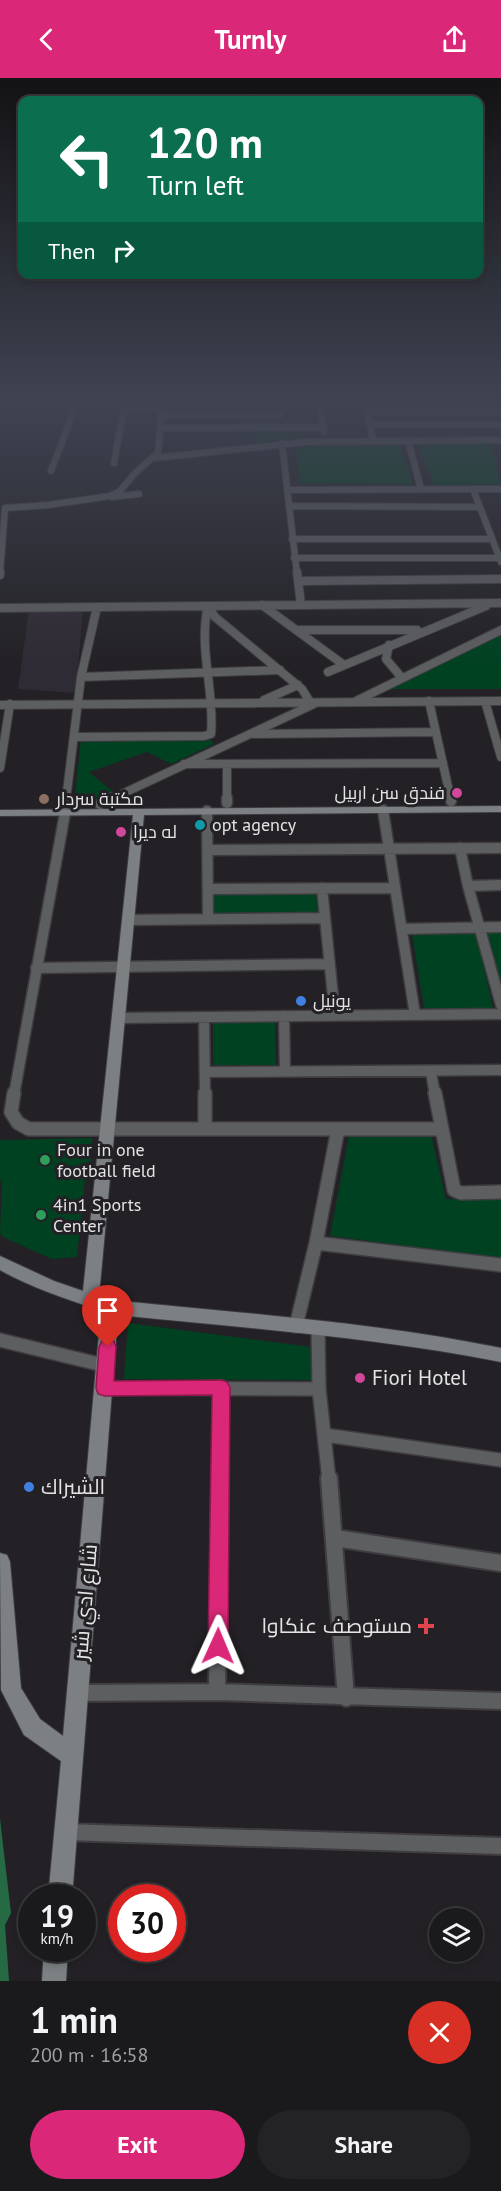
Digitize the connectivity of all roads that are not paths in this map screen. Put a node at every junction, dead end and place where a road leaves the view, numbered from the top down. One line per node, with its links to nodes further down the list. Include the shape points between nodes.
1 (122, 489): 7 (street)
2 (287, 489): 3 (street); 8 (street)
3 (421, 489): 4 (street)
4 (473, 489): 5 (street); 9 (street)
5 (501, 489)
6 (139, 494): 7 (street)
7 (105, 498): 14 (street, via 5,508)
8 (289, 506): 9 (street); 10 (street)
9 (480, 507): 11 (street)
10 (292, 539): 11 (street); 12 (street)
11 (492, 539): 13 (street)
12 (294, 558): 13 (street); 16 (street)
13 (500, 560)
14 (0, 575)
15 (501, 579): 16 (street)
16 (300, 581): 20 (street)
17 (501, 601): 18 (street)
18 (492, 603): 20 (street); 25 (street)
19 (262, 605): 20 (street); 21 (street); 24 (street)
20 (301, 605)
21 (208, 606): 22 (street); 31 (street, via 215,617); 33 (street, via 203,649)
22 (97, 607): 23 (street); 34 (street)
23 (0, 608)
24 (296, 630): 25 (street); 29 (street)
25 (423, 630): 27 (street)
26 (501, 630): 35 (street)
27 (389, 645): 28 (street); 30 (street, via 384,656)
28 (363, 656): 29 (street); 30 (street)
29 (344, 665): 32 (street)
30 (388, 665): 35 (street)
31 (280, 670): 33 (street); 36 (street)
32 (328, 672)
33 (208, 674): 34 (street); 42 (street)
34 (81, 677): 45 (street)
35 (402, 678): 41 (street)
36 (298, 686): 40 (street); 43 (street)
37 (429, 701): 38 (street); 41 (street); 48 (street)
38 (485, 701): 39 (street); 47 (street)
39 (501, 701)
40 (314, 702): 41 (street); 43 (street); 49 (street)
41 (353, 702)
42 (212, 703): 43 (street); 45 (street); 50 (street, via 212,732 207,735)
43 (258, 703)
44 (10, 704): 45 (street); 46 (street); 55 (street)
45 (77, 704): 50 (street)
46 (0, 705)
47 (497, 730): 51 (street)
48 (436, 732): 49 (street); 52 (street)
49 (249, 734): 53 (street)
50 (74, 737): 63 (street)
51 (501, 757)
52 (443, 763): 54 (street); 56 (street)
53 (184, 764): 54 (street); 60 (street)
54 (227, 764): 58 (street)
55 (0, 768)
56 (451, 801): 57 (street); 62 (street)
57 (501, 801)
58 (227, 803): 60 (street); 61 (street)
59 (0, 804): 63 (street)
60 (100, 804): 63 (street)
61 (365, 806): 62 (street); 65 (street); 67 (street)
62 (398, 806): 64 (street); 65 (street)
63 (65, 808): 66 (street); 68 (street); 86 (street)
64 (501, 809)
65 (383, 810): 71 (street)
66 (138, 812): 67 (street); 80 (street)
67 (207, 812): 72 (street)
68 (0, 813)
69 (460, 848): 70 (street); 71 (street); 74 (street)
70 (501, 848)
71 (389, 849): 72 (street); 76 (street)
72 (208, 850): 77 (street)
73 (501, 885): 74 (street)
74 (468, 886): 83 (street)
75 (322, 888): 76 (street); 77 (street); 78 (street)
76 (395, 888): 82 (street)
77 (208, 889): 79 (street)
78 (325, 918): 79 (street); 84 (street)
79 (208, 919): 80 (street)
80 (129, 920): 85 (street)
81 (501, 927): 83 (street)
82 (402, 928): 83 (street); 89 (street)
83 (479, 928): 87 (street)
84 (329, 964): 85 (street); 91 (street)
85 (125, 967): 86 (street); 93 (street)
86 (36, 968): 98 (street, via 11,1112 14,1120 29,1129)
87 (501, 1005)
88 (501, 1014): 89 (street)
89 (415, 1015): 91 (street)
90 (284, 1016): 91 (street); 92 (street); 95 (street)
91 (334, 1016)
92 (204, 1017): 93 (street); 96 (street)
93 (120, 1018): 98 (street)
94 (501, 1070): 97 (street)
95 (285, 1071): 96 (street); 97 (street)
96 (205, 1072): 99 (street)
97 (431, 1072): 101 (street)
98 (108, 1129): 99 (street); 106 (street)
99 (205, 1129): 100 (street)
100 (338, 1129): 101 (street); 103 (street)
101 (442, 1129): 102 (street, via 454,1190)
102 (501, 1192)
103 (316, 1243): 105 (street); 108 (street)
104 (0, 1262): 106 (street)
105 (501, 1265)
106 (90, 1301): 107 (street)
107 (110, 1307): 108 (street); 112 (street, شارع ادي شير)
108 (296, 1326): 109 (street)
109 (318, 1329): 111 (street); 115 (street)
110 (0, 1341): 112 (street)
111 (501, 1354)
112 (106, 1366): 114 (street, شارع ادي شير)
113 (221, 1387): 114 (street); 115 (street); 121 (street)
114 (105, 1388): 122 (street, شارع ادي شير)
115 (319, 1389): 116 (street)
116 (326, 1435): 117 (street); 118 (street)
117 (501, 1460)
118 (335, 1538): 120 (street); 123 (street)
119 (0, 1562): 125 (street, via 11,1690 32,1727)
120 (501, 1563)
121 (218, 1692): 122 (street); 123 (street)
122 (77, 1693): 125 (street, شارع ادي شير)
123 (346, 1698): 124 (street)
124 (501, 1701)
125 (72, 1756): 126 (street, شارع ادي شير)
126 (65, 1832): 127 (street); 128 (street, شارع ادي شير)
127 (501, 1846)
128 (61, 1884)
129 (55, 1962): 130 (street)
130 (54, 1981)

